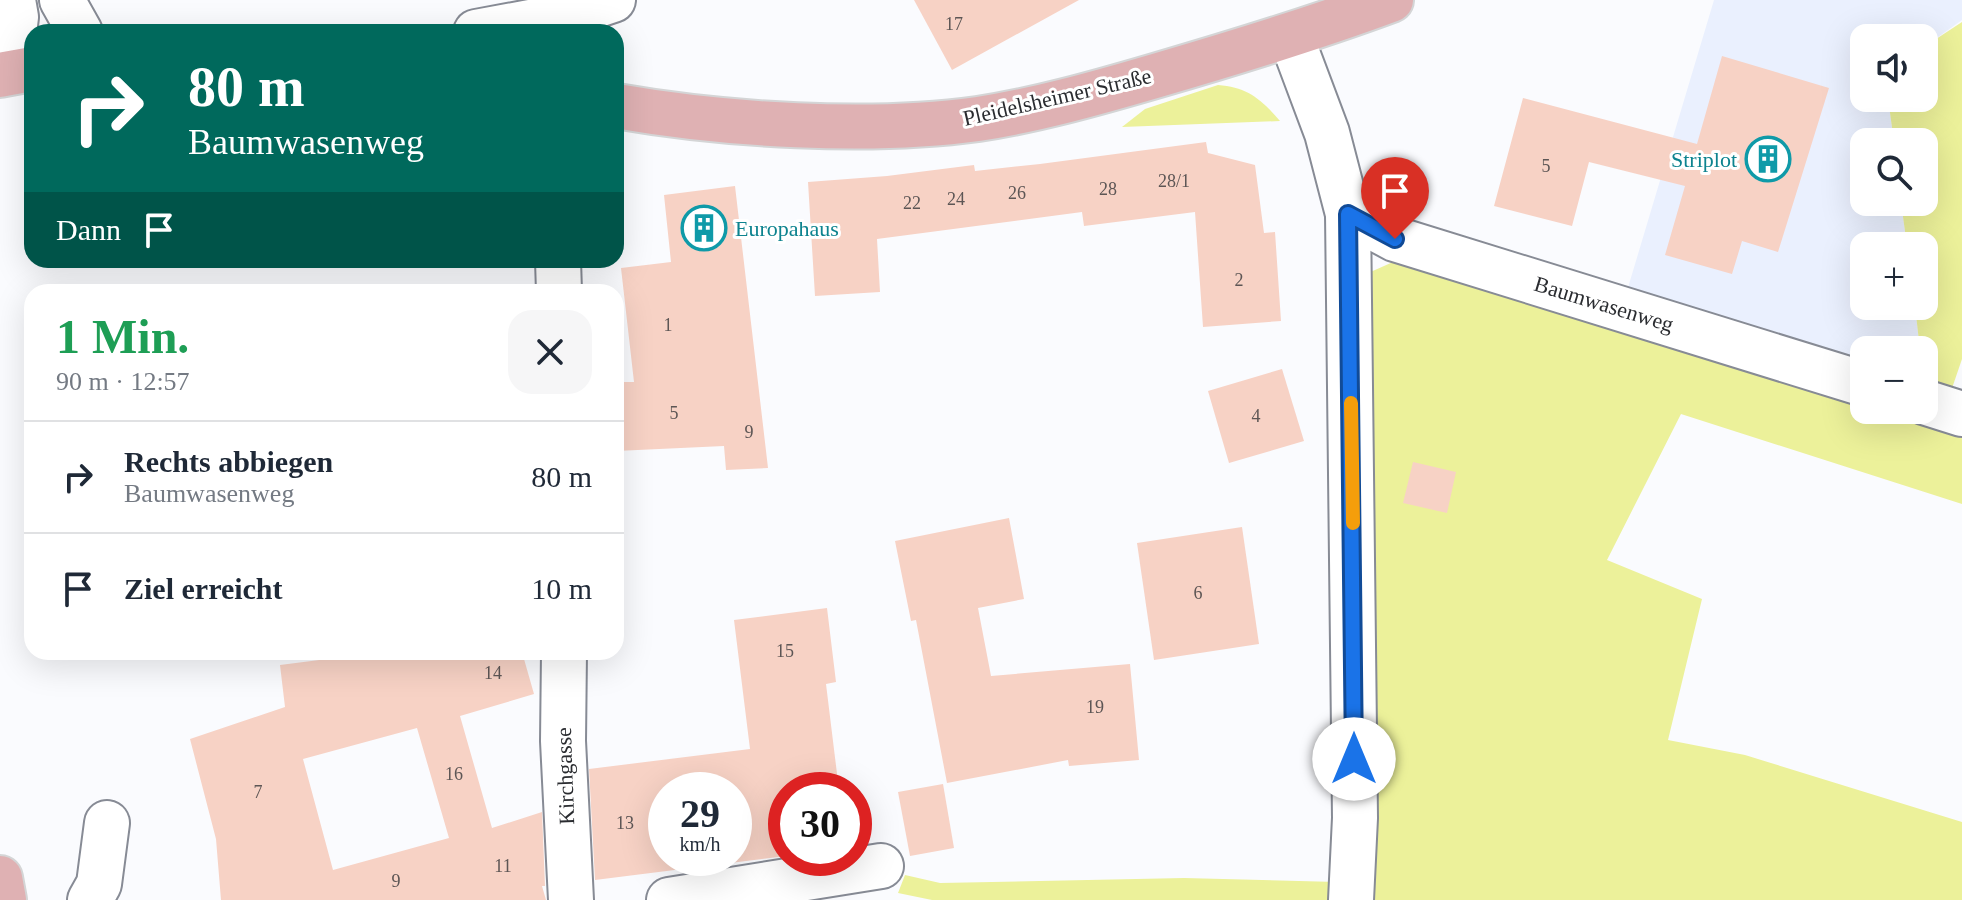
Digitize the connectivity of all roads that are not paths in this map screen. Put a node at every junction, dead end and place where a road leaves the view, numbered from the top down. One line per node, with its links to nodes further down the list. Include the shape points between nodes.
1 (13, 0): 8 (street)
2 (62, 0): 5 (street)
3 (613, 0): 6 (street)
4 (1391, 0): 7 (main road, Pleidelsheimer Straße)
5 (76, 24)
6 (519, 24)
7 (1291, 37): 9 (main road, Pleidelsheimer Straße, via 1100,92 979,119 817,125); 10 (street, via 1327,133)
8 (14, 72)
9 (624, 108)
10 (1348, 214): 11 (street, Baumwasenweg, via 1395,239); 22 (street, via 1355,818)
11 (1850, 380)
12 (1938, 406): 13 (street)
13 (1962, 414)
14 (564, 660): 20 (street, Kirchgasse)
15 (107, 823): 19 (street, via 99,884)
16 (881, 866): 21 (street)
17 (0, 878): 18 (main road)
18 (4, 900)
19 (90, 900)
20 (571, 900)
21 (669, 900)
22 (1351, 900)

